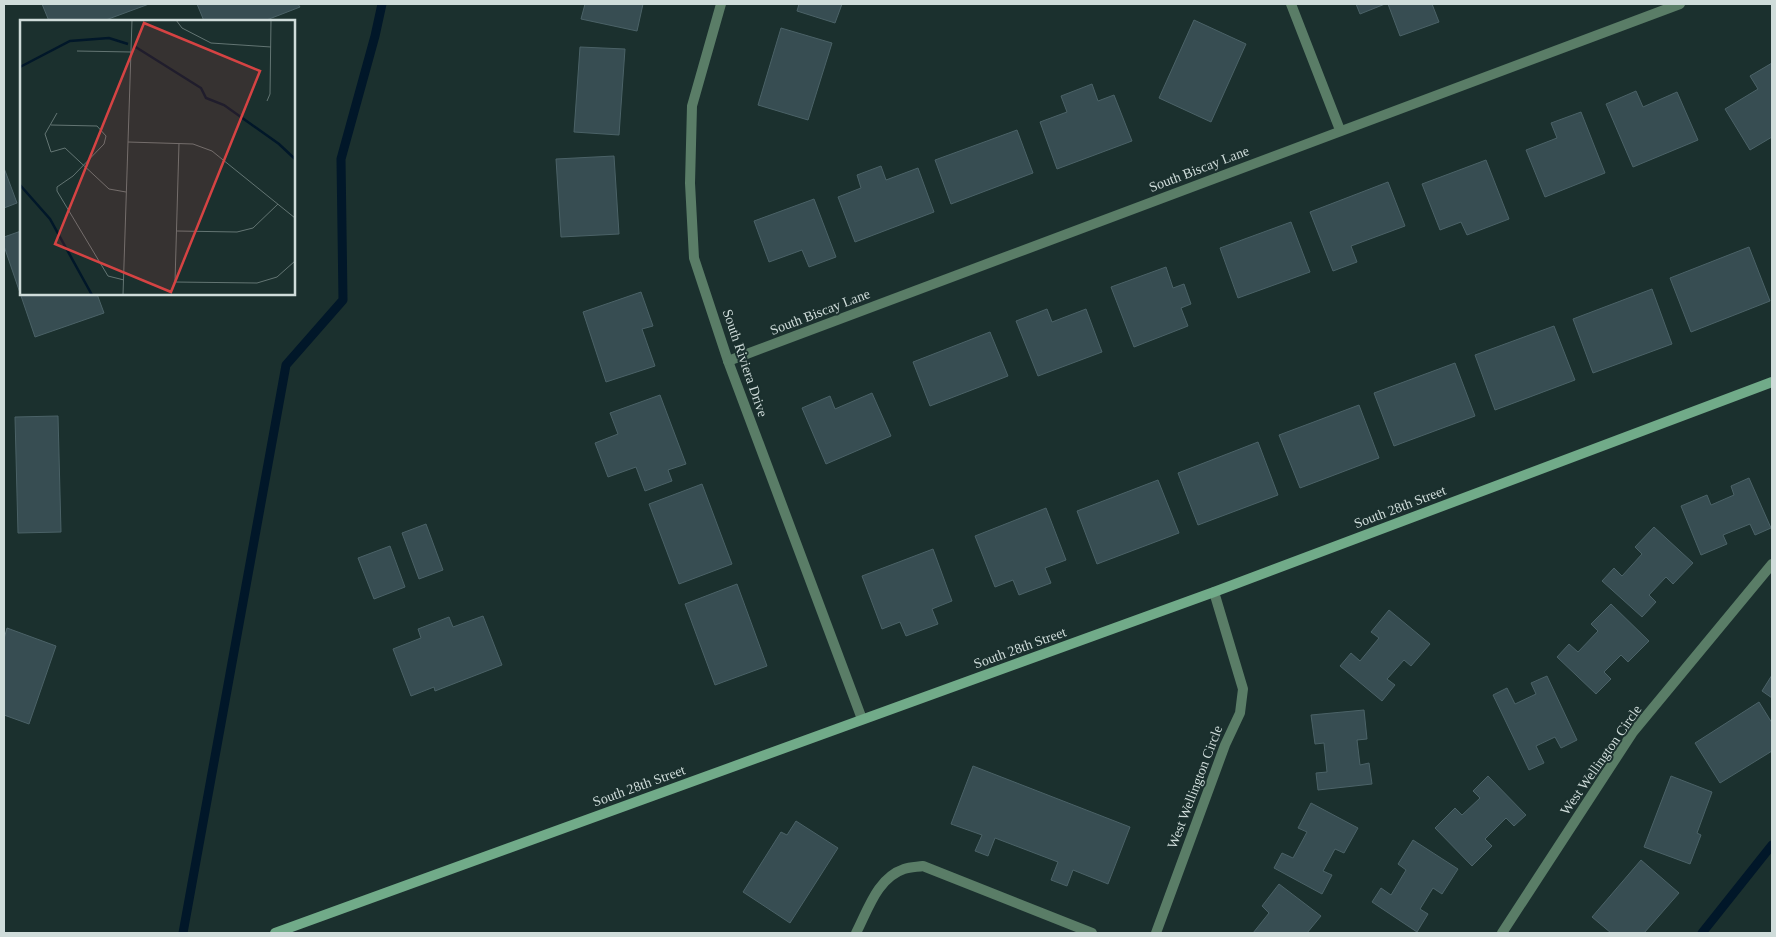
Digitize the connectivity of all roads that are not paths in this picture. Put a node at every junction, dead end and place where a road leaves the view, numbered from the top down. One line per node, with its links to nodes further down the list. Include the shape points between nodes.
1 (722, 4): 5 (street, South Riviera Drive, via 692,106 690,183 694,258)
2 (1291, 4): 4 (street)
3 (1680, 4): 4 (street, South Biscay Lane)
4 (1340, 130): 5 (street, South Biscay Lane)
5 (728, 361): 9 (street, South Riviera Drive)
6 (1772, 382): 8 (street, South 28th Street)
7 (1772, 564): 14 (street, West Wellington Circle, via 1633,732)
8 (1214, 592): 9 (street, South 28th Street); 13 (street, West Wellington Circle, via 1240,672 1243,689 1240,713 1225,745)
9 (862, 719): 10 (street, South 28th Street)
10 (275, 933)
11 (856, 933): 12 (street, via 885,880 905,868 923,866)
12 (1092, 933)
13 (1156, 933)
14 (1502, 933)

